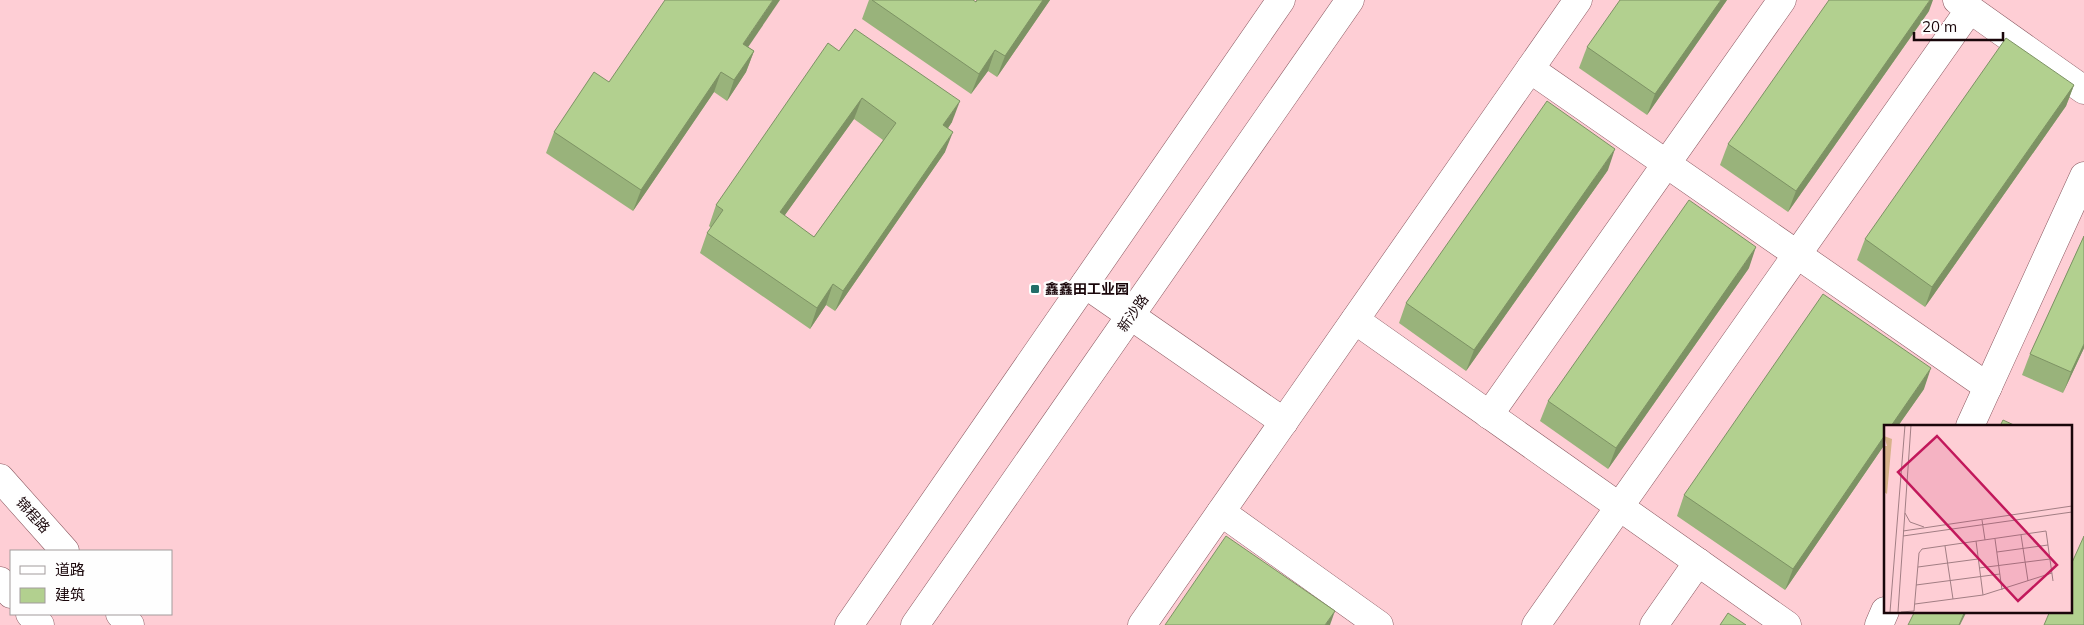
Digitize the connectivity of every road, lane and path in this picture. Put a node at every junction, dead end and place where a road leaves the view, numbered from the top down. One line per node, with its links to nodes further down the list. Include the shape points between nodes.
1 (1281, 0): 11 (street)
2 (1350, 0): 12 (street, 新沙路)
3 (1578, 0): 6 (street)
4 (1782, 0): 8 (street)
5 (1964, 4): 7 (street); 10 (street)
6 (1530, 69): 8 (street); 13 (street)
7 (2084, 90)
8 (1666, 164): 10 (street); 15 (street)
9 (2084, 176): 14 (street)
10 (1797, 255): 14 (street); 19 (street)
11 (1085, 284): 12 (street); 30 (street)
12 (1130, 316): 16 (street); 31 (street, 新沙路)
13 (1355, 320): 15 (street); 16 (street)
14 (1988, 387): 17 (street)
15 (1489, 415): 19 (street)
16 (1284, 422): 20 (street)
17 (1970, 425)
18 (0, 478): 21 (street, 锦程路)
19 (1619, 507): 22 (street); 34 (street)
20 (1221, 512): 32 (street); 33 (street)
21 (64, 550)
22 (1698, 562): 35 (street); 36 (street)
23 (0, 582): 24 (street)
24 (10, 593)
25 (1885, 612): 37 (street)
26 (31, 615): 28 (street)
27 (121, 615): 29 (street)
28 (40, 625)
29 (130, 625)
30 (849, 625)
31 (915, 625)
32 (1142, 625)
33 (1379, 625)
34 (1536, 625)
35 (1654, 625)
36 (1787, 625)
37 (1879, 625)

